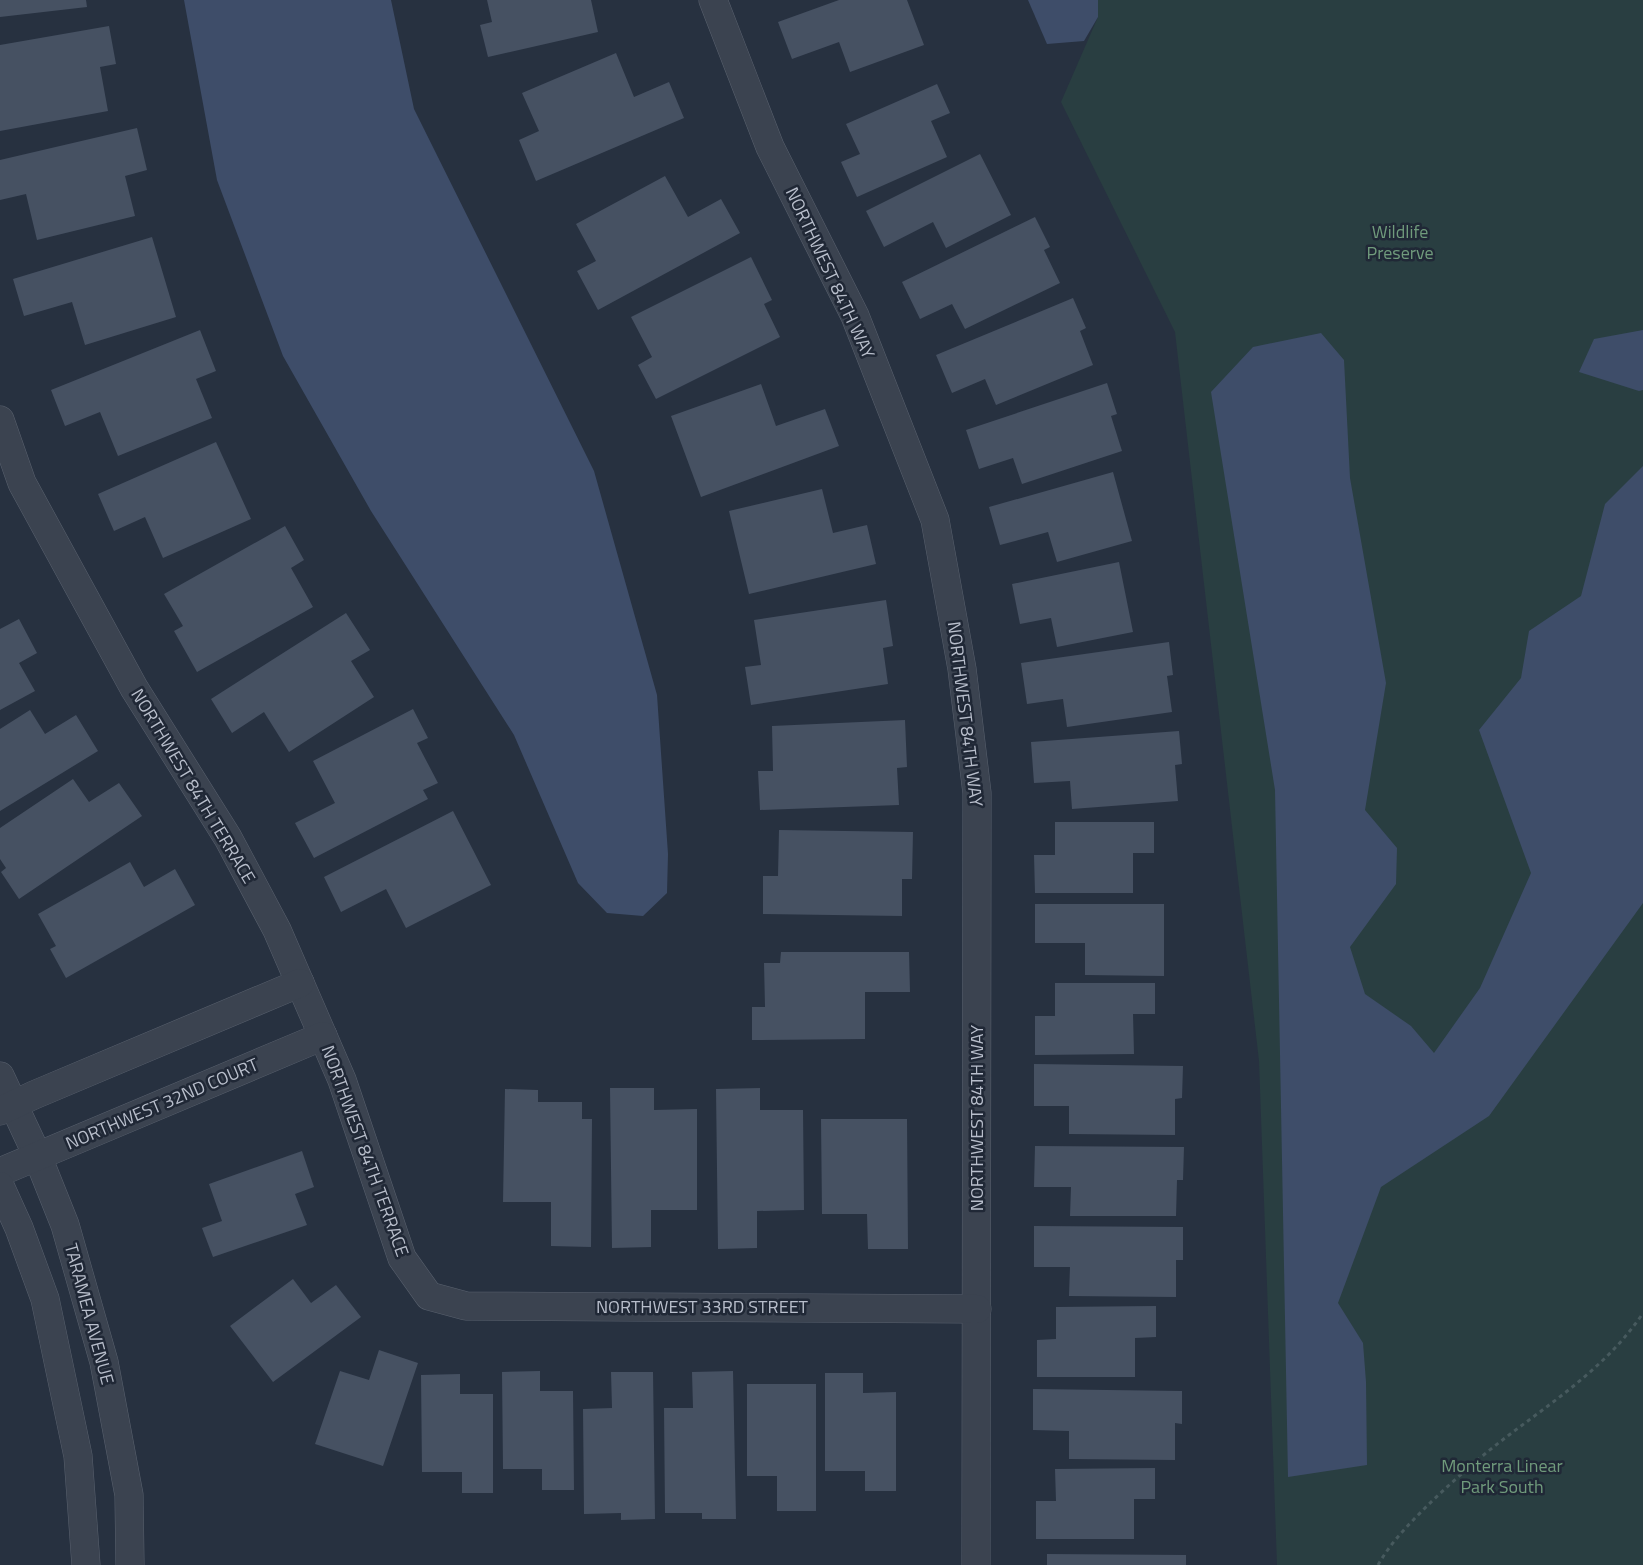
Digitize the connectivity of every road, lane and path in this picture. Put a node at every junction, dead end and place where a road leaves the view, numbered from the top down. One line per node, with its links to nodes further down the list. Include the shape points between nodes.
1 (713, 0): 11 (street, NORTHWEST 84TH WAY, via 770,147 855,316 935,520 962,669 977,793)
2 (0, 420): 3 (street, NORTHWEST 84TH TERRACE, via 22,483 134,688 228,838)
3 (300, 983): 4 (street, NORTHWEST 84TH TERRACE); 6 (street)
4 (323, 1036): 7 (street, NORTHWEST 32ND COURT); 10 (street, NORTHWEST 84TH TERRACE, via 354,1113 402,1258)
5 (0, 1076): 6 (street, TARAMEA AVENUE)
6 (7, 1108): 7 (street, TARAMEA AVENUE)
7 (36, 1156): 8 (street, NORTHWEST 32ND COURT); 14 (street, TARAMEA AVENUE, via 66,1225 104,1362 129,1495)
8 (0, 1172)
9 (0, 1186): 13 (street, via 45,1299 78,1456)
10 (429, 1296): 11 (street, NORTHWEST 33RD STREET, via 466,1306)
11 (977, 1309): 15 (street, NORTHWEST 84TH WAY)
12 (1643, 1313): 16 (path, via 1600,1363 1572,1389 1508,1436 1445,1489 1407,1526)
13 (86, 1565)
14 (130, 1565)
15 (976, 1565)
16 (1378, 1565)

